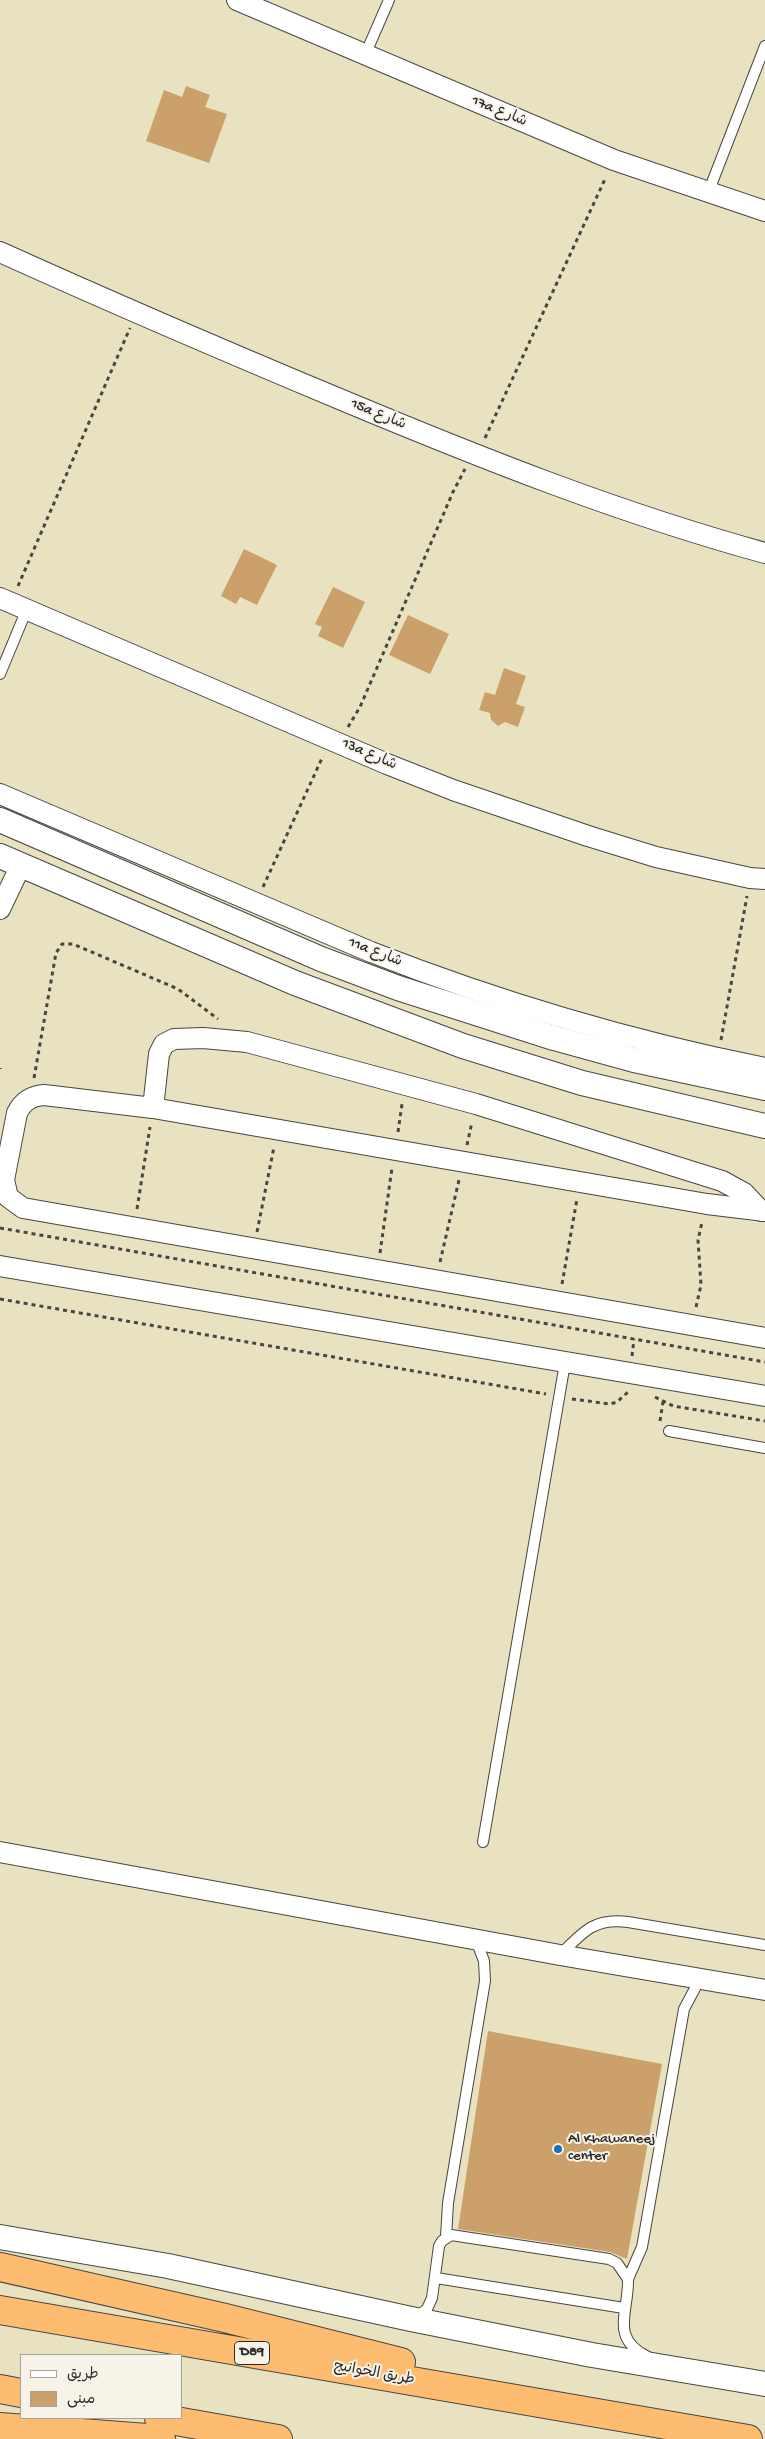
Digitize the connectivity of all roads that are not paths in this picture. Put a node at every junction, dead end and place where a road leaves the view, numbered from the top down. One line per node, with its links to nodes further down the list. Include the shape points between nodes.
1 (237, 0): 4 (street, 17a شارع)
2 (388, 0): 4 (lane)
3 (765, 46): 5 (lane)
4 (365, 55): 5 (street, 17a شارع, via 614,160)
5 (708, 193): 6 (street, 17a شارع)
6 (765, 211)
7 (0, 252): 8 (street, 15a شارع, via 136,314 474,455 643,517)
8 (765, 553)
9 (12, 603): 10 (lane); 14 (street, 13a شارع, via 387,764 529,816 656,857)
10 (0, 674)
11 (0, 794): 17 (street, 11a شارع, via 370,952 494,998 620,1036)
12 (0, 820): 15 (street, 11a شارع)
13 (10, 860): 15 (street, via 46,857 125,886); 16 (street); 20 (street, via 296,983 463,1046 600,1088)
14 (758, 879)
15 (150, 886): 18 (street, 11a شارع, via 321,960 476,1014 634,1060)
16 (0, 909)
17 (765, 1068)
18 (765, 1088)
19 (154, 1108): 21 (street); 21 (street, via 159,1054 164,1044 188,1038 236,1040 476,1104 722,1181 744,1193); 23 (street, via 37,1096 25,1102 17,1113 4,1180 8,1198 23,1208)
20 (765, 1126)
21 (763, 1211)
22 (0, 1266): 24 (street)
23 (765, 1338)
24 (565, 1363): 25 (street); 28 (lane)
25 (765, 1396)
26 (669, 1432): 27 (lane)
27 (765, 1448)
28 (483, 1842)
29 (0, 1852): 30 (street)
30 (476, 1940): 32 (street); 36 (lane, via 484,1961 485,1981 448,2203)
31 (765, 1945): 32 (lane, via 607,1921 588,1928)
32 (560, 1955): 33 (street)
33 (700, 1979): 34 (street); 39 (lane, via 683,2016 642,2247)
34 (765, 1990)
35 (0, 2236): 42 (street, via 168,2266)
36 (446, 2237): 38 (lane, via 439,2246); 39 (lane, via 457,2235 608,2259 617,2263)
37 (0, 2267): 47 (highway, via 338,2346 410,2365)
38 (436, 2278): 40 (lane); 42 (lane, via 430,2304 422,2314)
39 (628, 2278): 40 (lane)
40 (624, 2308): 43 (lane, via 624,2332 630,2344 640,2353)
41 (0, 2310): 47 (highway, طريق الخوانيج / D89)
42 (411, 2319): 43 (street)
43 (674, 2370): 44 (street)
44 (765, 2384)
45 (0, 2389): 46 (highway)
46 (20, 2393)
47 (504, 2397): 52 (highway, طريق الخوانيج / D89)
48 (165, 2419): 51 (highway)
49 (0, 2427): 50 (highway)
50 (161, 2439)
51 (278, 2439)
52 (748, 2439)

